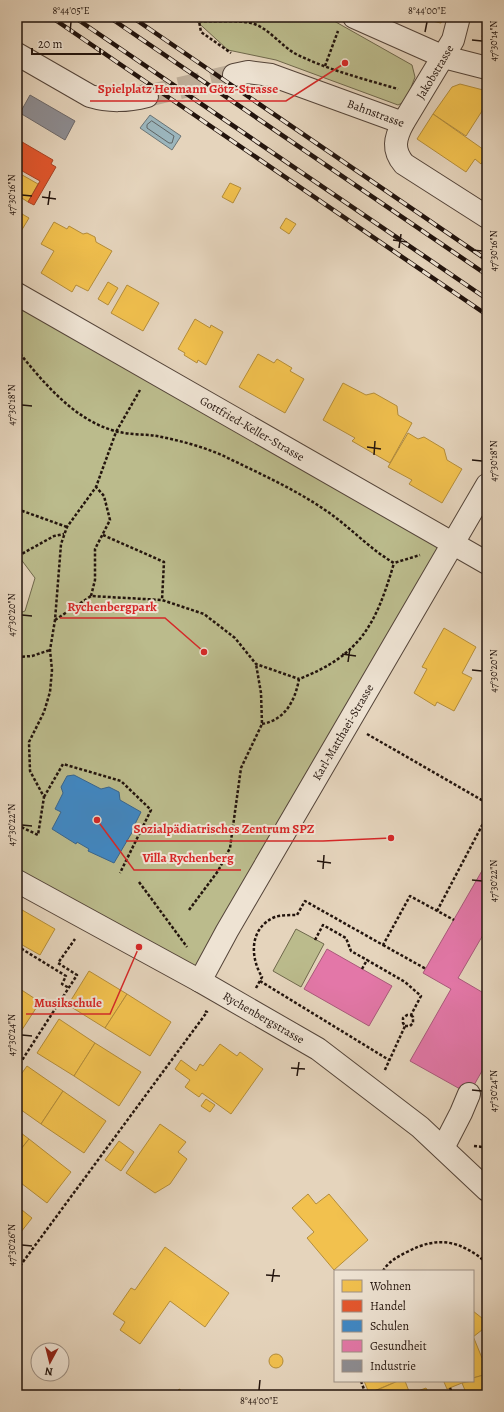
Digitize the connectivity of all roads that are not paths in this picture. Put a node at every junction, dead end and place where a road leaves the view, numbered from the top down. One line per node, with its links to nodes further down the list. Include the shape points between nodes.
1 (459, 17): 4 (street, Jakobstrasse, via 454,40)
2 (347, 22): 4 (street)
3 (17, 54): 7 (street, via 99,99 125,101)
4 (444, 57): 5 (street); 8 (street, Jakobstrasse)
5 (487, 68)
6 (234, 74): 8 (street, Bahnstrasse, via 248,72 271,75)
7 (148, 96)
8 (403, 123): 9 (street, Bahnstrasse, via 395,144 399,158 404,164)
9 (487, 217)
10 (17, 294): 12 (street, Gottfried-Keller-Strasse)
11 (487, 485): 12 (street, Karl-Matthaei-Strasse)
12 (452, 543): 13 (street, Gottfried-Keller-Strasse); 15 (street, Karl-Matthaei-Strasse)
13 (487, 563)
14 (17, 881): 15 (street, Rychenbergstrasse)
15 (200, 981): 17 (street, Rychenbergstrasse, via 318,1048 420,1127)
16 (469, 1094): 17 (street)
17 (442, 1148): 18 (street, Rychenbergstrasse)
18 (483, 1178)

